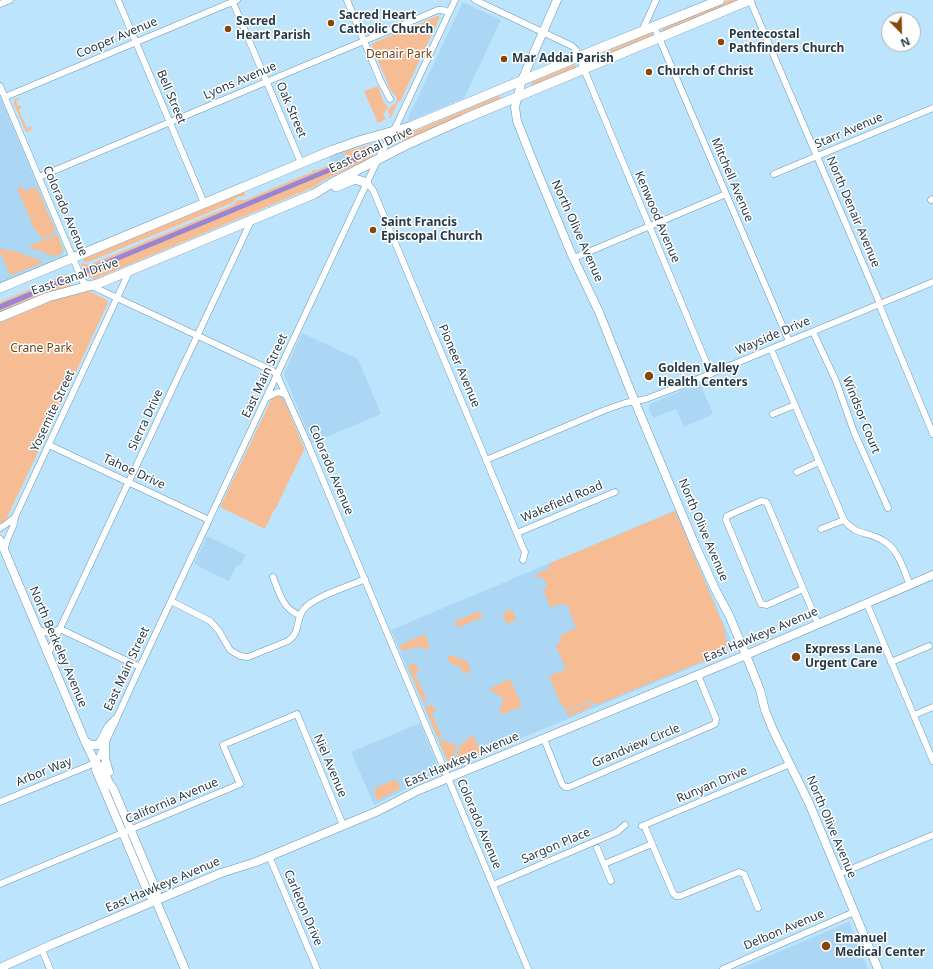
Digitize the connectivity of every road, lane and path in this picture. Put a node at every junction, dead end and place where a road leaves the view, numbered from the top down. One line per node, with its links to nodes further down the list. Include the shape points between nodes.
1 (10, 0): 11 (street)
2 (118, 0): 18 (street, Bell Street)
3 (347, 0): 17 (street)
4 (455, 0): 12 (street, East Main Street)
5 (475, 0): 15 (street, Kenwood Avenue)
6 (557, 0): 15 (street, North Olive Avenue)
7 (656, 0): 14 (street)
8 (720, 0): 13 (main road, East Canal Drive)
9 (750, 0): 16 (main road, East Canal Drive); 30 (street, North Denair Avenue)
10 (234, 1): 18 (street, Cooper Avenue); 22 (street, Oak Street)
11 (0, 4)
12 (449, 12): 17 (street, Lyons Avenue, via 439,10); 29 (street, East Main Street)
13 (654, 26): 14 (main road, East Canal Drive); 16 (street, Mitchell Avenue)
14 (642, 30): 19 (main road, East Canal Drive)
15 (543, 32): 19 (street, Kenwood Avenue, via 572,46); 21 (street, North Olive Avenue)
16 (659, 38): 20 (main road, East Canal Drive); 37 (street, Mitchell Avenue)
17 (364, 41): 22 (street, Lyons Avenue); 26 (street)
18 (136, 42): 24 (street, Cooper Avenue); 28 (street, Bell Street)
19 (578, 57): 20 (street, Kenwood Avenue); 21 (main road, East Canal Drive)
20 (583, 69): 25 (main road, East Canal Drive); 40 (street, Kenwood Avenue)
21 (522, 80): 25 (street, North Olive Avenue); 29 (main road, East Canal Drive, via 412,126)
22 (267, 82): 28 (street, Lyons Avenue); 32 (street, Oak Street)
23 (0, 86): 24 (street, Colorado Avenue)
24 (5, 97): 34 (street, Colorado Avenue)
25 (517, 97): 31 (main road, East Canal Drive); 42 (street, North Olive Avenue, via 515,110 520,129)
26 (390, 99)
27 (933, 108): 30 (street, Starr Avenue)
28 (170, 122): 34 (street, Lyons Avenue); 38 (street, Bell Street)
29 (393, 131): 31 (street, East Main Street); 32 (main road, East Canal Drive, via 349,144)
30 (817, 156): 33 (street, Starr Avenue); 48 (street, North Denair Avenue)
31 (378, 159): 35 (street, East Main Street); 36 (main road, East Canal Drive)
32 (301, 163): 38 (main road, East Canal Drive)
33 (774, 174)
34 (39, 177): 41 (street, Colorado Avenue)
35 (367, 183): 36 (main road, via 355,179); 55 (street, East Main Street); 63 (street, Pioneer Avenue)
36 (314, 194): 39 (main road, East Canal Drive)
37 (726, 194): 40 (street); 52 (street, Mitchell Avenue)
38 (204, 203): 41 (main road, East Canal Drive)
39 (252, 220): 43 (main road, East Canal Drive); 51 (street, Sierra Drive)
40 (649, 226): 42 (street); 54 (street, Kenwood Avenue)
41 (72, 258): 45 (street, Colorado Avenue, via 81,280); 46 (main road, East Canal Drive)
42 (574, 258): 58 (street, North Olive Avenue, via 597,306)
43 (130, 270): 45 (main road, East Canal Drive); 47 (street, Yosemite Street)
44 (933, 282): 48 (street, Wayside Drive)
45 (90, 286): 47 (street, Colorado Avenue); 49 (main road, East Canal Drive, via 48,297)
46 (0, 288)
47 (117, 298): 51 (street, Colorado Avenue); 62 (street, Yosemite Street)
48 (880, 304): 50 (street, Wayside Drive); 61 (street, North Denair Avenue)
49 (0, 317)
50 (813, 332): 52 (street, Wayside Drive); 68 (street, Windsor Court)
51 (198, 336): 55 (street, Colorado Avenue); 66 (street, Sierra Drive)
52 (789, 341): 53 (street, Wayside Drive)
53 (771, 349): 54 (street, Wayside Drive); 59 (street)
54 (711, 374): 58 (street, Wayside Drive)
55 (277, 375): 56 (street, Colorado Avenue); 57 (street, East Main Street)
56 (286, 395): 57 (street, via 276,392); 80 (street, Colorado Avenue)
57 (266, 399): 70 (street, East Main Street)
58 (635, 402): 63 (street, Wayside Drive, via 596,413); 91 (street, North Olive Avenue, via 695,545)
59 (795, 405): 60 (street); 64 (street)
60 (773, 414)
61 (933, 434)
62 (49, 445): 66 (street, Tahoe Drive); 69 (street, Yosemite Street)
63 (486, 460): 74 (street, Pioneer Avenue)
64 (819, 462): 65 (street); 71 (street)
65 (797, 472)
66 (129, 482): 70 (street, Tahoe Drive); 87 (street, Sierra Drive)
67 (614, 492): 74 (street, Wakefield Road)
68 (888, 508)
69 (16, 517): 72 (street); 76 (street, Yosemite Street, via 7,538)
70 (209, 520): 83 (street, East Main Street)
71 (844, 520): 73 (street); 81 (street, via 853,529 882,539 892,547)
72 (0, 528)
73 (821, 529)
74 (517, 533): 77 (street, Pioneer Avenue, via 525,552)
75 (0, 540): 76 (street, North Berkeley Avenue)
76 (5, 552): 88 (street, North Berkeley Avenue)
77 (523, 560)
78 (933, 575): 81 (street, East Hawkeye Avenue)
79 (273, 577): 85 (street, via 284,604)
80 (365, 580): 85 (street, via 314,601 305,607); 105 (street, Colorado Avenue)
81 (910, 585): 84 (street, East Hawkeye Avenue)
82 (803, 589): 82 (street, via 765,501 726,517 763,605); 86 (street)
83 (171, 601): 85 (street, via 210,621 230,650 244,657 290,639 296,632); 93 (street, East Main Street)
84 (867, 604): 86 (street, East Hawkeye Avenue); 92 (street)
85 (300, 615)
86 (818, 624): 91 (street, East Hawkeye Avenue)
87 (60, 629): 88 (street, via 48,633); 90 (street, Sierra Drive); 93 (street)
88 (38, 630): 90 (street, North Berkeley Avenue)
89 (929, 646): 92 (street)
90 (48, 654): 99 (street, North Berkeley Avenue)
91 (746, 655): 94 (street, East Hawkeye Avenue); 104 (street, North Olive Avenue, via 769,720)
92 (891, 662): 97 (street)
93 (140, 667): 98 (street, East Main Street)
94 (698, 675): 100 (street, East Hawkeye Avenue); 100 (street, Grandview Circle, via 716,719 715,724 569,787 562,784)
95 (933, 707): 97 (street)
96 (297, 714): 108 (street, Niel Avenue); 110 (street, California Avenue, via 223,745 240,784)
97 (914, 715): 102 (street)
98 (115, 720): 99 (street, via 98,745 91,745); 101 (street, East Main Street)
99 (84, 739): 103 (street, North Berkeley Avenue)
100 (544, 739): 105 (street, East Hawkeye Avenue)
101 (105, 744): 103 (street, East Main Street); 106 (street, via 106,763)
102 (933, 761)
103 (95, 762): 106 (street, North Berkeley Avenue, via 103,767); 107 (street, Arbor Way); 110 (street, North Berkeley Avenue, via 96,770)
104 (790, 764): 112 (street, Runyan Drive, via 643,825); 116 (street, North Olive Avenue)
105 (448, 779): 108 (street, East Hawkeye Avenue); 119 (street, Colorado Avenue)
106 (113, 788): 110 (street, North Berkeley Avenue)
107 (0, 802)
108 (343, 825): 114 (street, East Hawkeye Avenue)
109 (625, 825): 119 (street, Sargon Place, via 617,832)
110 (127, 831): 118 (street, California Avenue); 120 (street, North Berkeley Avenue, via 149,895)
111 (933, 835): 116 (street)
112 (652, 844): 115 (street); 121 (street, via 676,896 738,872 743,873)
113 (597, 848): 115 (street)
114 (269, 856): 120 (street, East Hawkeye Avenue); 127 (street, Carleton Drive)
115 (604, 864): 117 (street)
116 (839, 874): 122 (street, North Olive Avenue)
117 (611, 881)
118 (0, 884)
119 (493, 885): 128 (street, Colorado Avenue)
120 (156, 901): 123 (street, East Hawkeye Avenue); 126 (street, North Berkeley Avenue)
121 (758, 908)
122 (854, 912): 129 (street, Delbon Avenue); 130 (street, North Olive Avenue)
123 (42, 950): 124 (street, East Hawkeye Avenue); 125 (street)
124 (0, 968)
125 (50, 969)
126 (185, 969)
127 (317, 969)
128 (528, 969)
129 (723, 969)
130 (878, 969)

